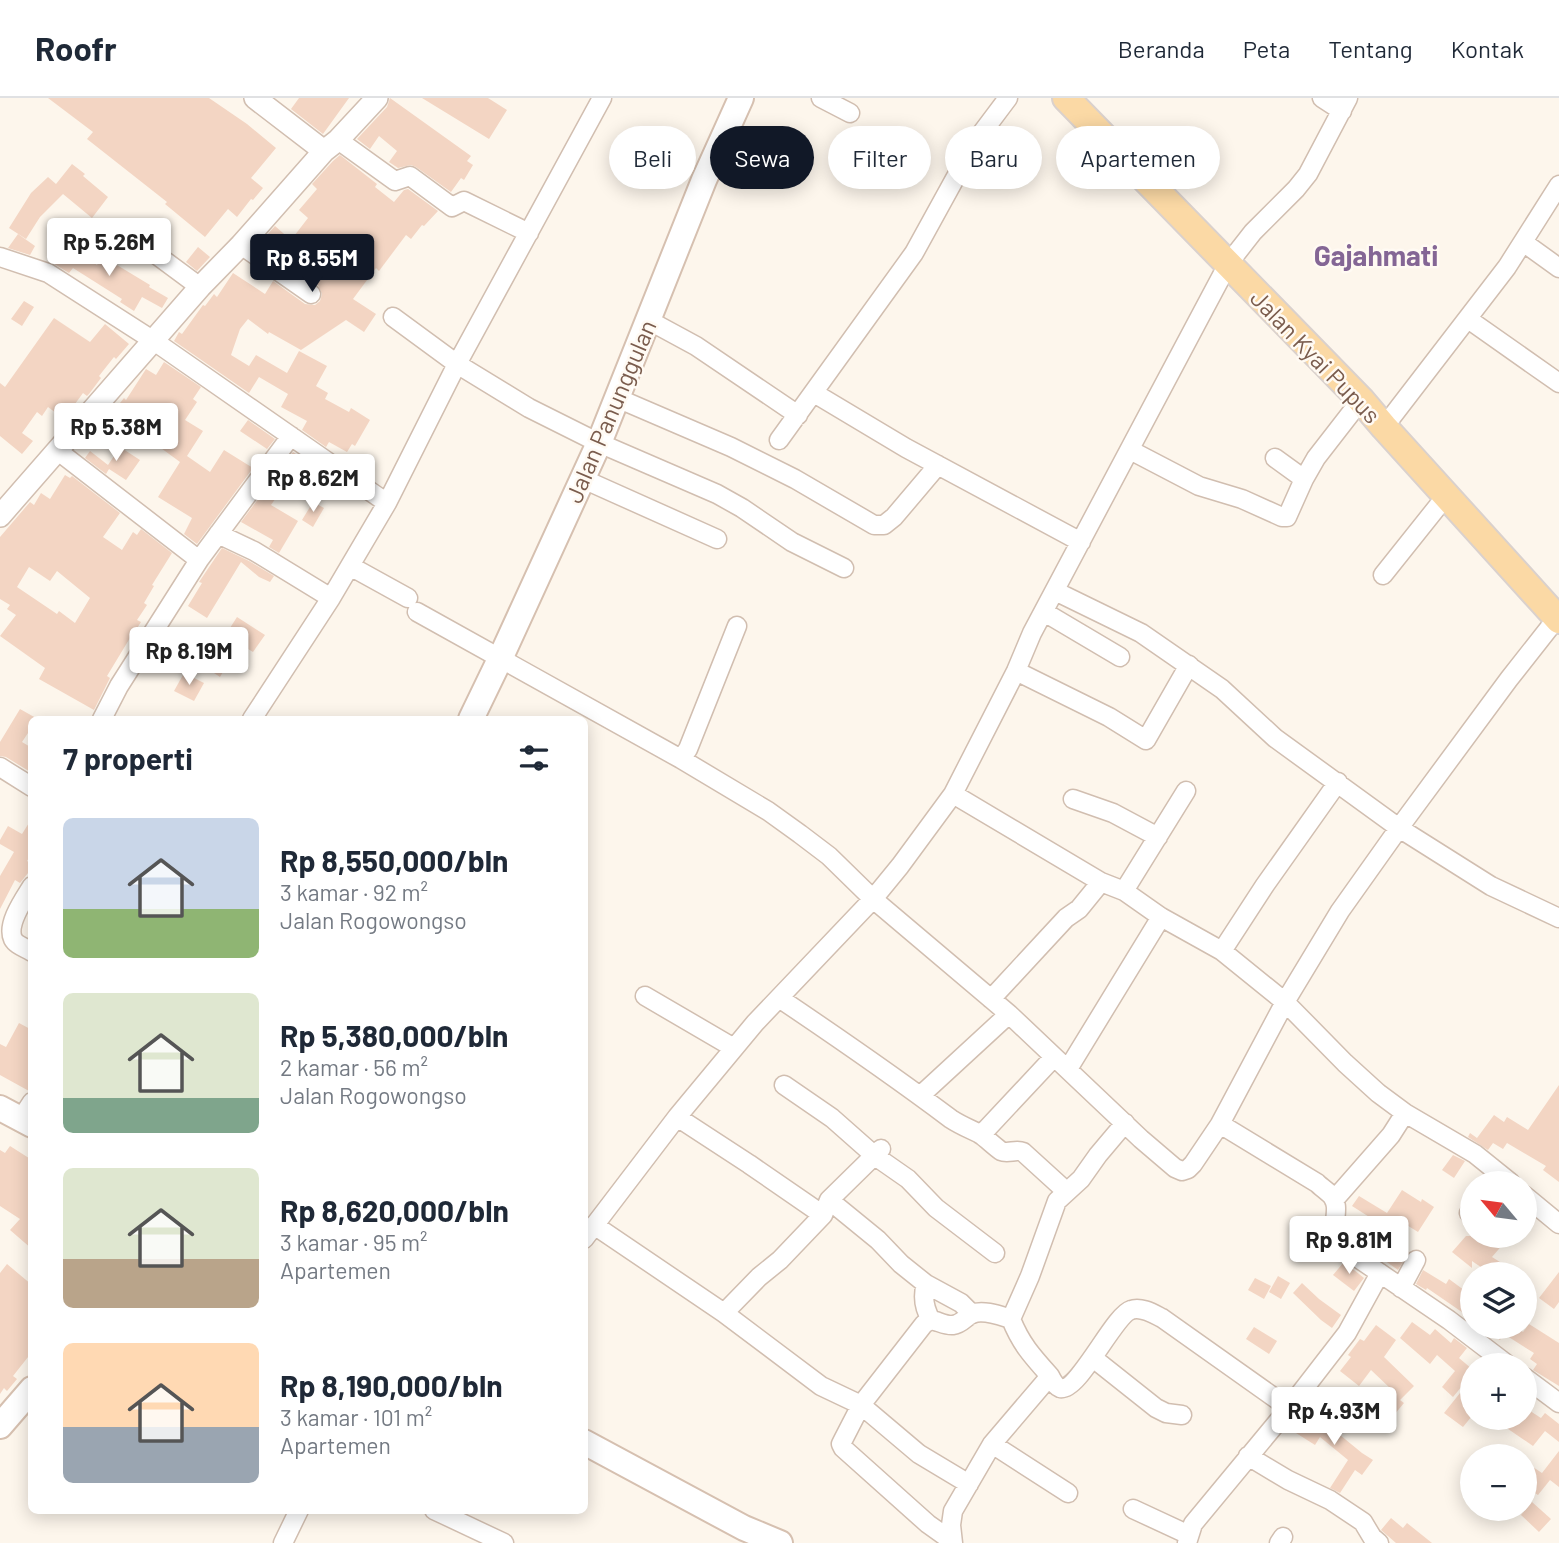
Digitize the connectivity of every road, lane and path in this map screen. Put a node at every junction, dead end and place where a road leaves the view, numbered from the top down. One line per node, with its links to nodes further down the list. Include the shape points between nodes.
1 (377, 98): 11 (street)
2 (603, 98): 14 (street)
3 (741, 98): 24 (main road, Jalan Panunggulan)
4 (821, 98): 10 (street)
5 (1008, 98): 28 (street, via 975,144 914,253)
6 (1066, 98): 18 (main road, Jalan Kyai Pupus)
7 (1322, 98): 9 (street)
8 (257, 99): 11 (street)
9 (1345, 105): 18 (street, via 1308,174)
10 (850, 113)
11 (331, 146): 14 (street, via 395,181 410,176 452,207 464,201); 16 (street)
12 (1559, 185): 15 (street)
13 (122, 230): 20 (street)
14 (529, 233): 26 (street)
15 (1523, 242): 19 (street); 23 (street)
16 (241, 245): 20 (street); 21 (street)
17 (0, 257): 25 (street, via 48,273)
18 (1228, 264): 30 (main road, Jalan Kyai Pupus); 37 (street)
19 (1559, 268)
20 (200, 287): 25 (street)
21 (312, 294)
22 (393, 317): 26 (street)
23 (1468, 319): 27 (street); 32 (street)
24 (648, 320): 29 (main road, Jalan Panunggulan); 31 (street, via 696,346)
25 (154, 341): 33 (street); 36 (street)
26 (457, 364): 35 (street); 43 (street)
27 (1559, 383)
28 (814, 393): 31 (street); 39 (street)
29 (617, 398): 35 (main road, Jalan Panunggulan); 39 (street, via 742,452 874,525 884,525 894,517)
30 (1361, 400): 32 (main road, Jalan Kyai Pupus); 41 (street)
31 (798, 415): 34 (street)
32 (1384, 427): 42 (main road, Jalan Kyai Pupus)
33 (290, 436): 43 (street); 45 (street)
34 (779, 440)
35 (599, 443): 40 (main road, Jalan Panunggulan); 50 (street, via 717,494 792,542)
36 (58, 450): 44 (street); 48 (street)
37 (1130, 450): 41 (street, via 1199,486 1282,517 1291,511); 47 (street)
38 (1275, 458): 41 (street)
39 (938, 465): 47 (street)
40 (583, 479): 46 (street); 58 (main road, Jalan Panunggulan)
41 (1304, 479)
42 (1446, 496): 51 (street); 55 (main road, Jalan Kyai Pupus)
43 (387, 503): 49 (street)
44 (0, 516)
45 (218, 534): 48 (street); 53 (street)
46 (717, 539)
47 (1081, 542): 52 (street)
48 (199, 560): 61 (street)
49 (350, 566): 53 (street); 58 (street)
50 (844, 568)
51 (1383, 575)
52 (1055, 591): 54 (street); 59 (street, via 1141,633)
53 (331, 598): 62 (street)
54 (1044, 612): 57 (street); 60 (street)
55 (1558, 619): 71 (street)
56 (737, 626): 64 (street)
57 (1121, 657)
58 (500, 659): 63 (main road, Jalan Panunggulan); 64 (street)
59 (1189, 665): 60 (street, via 1146,740); 66 (street, via 1275,737)
60 (1016, 671): 69 (street)
61 (104, 716)
62 (254, 716)
63 (472, 716)
64 (681, 759): 76 (street, via 800,834)
65 (0, 767): 67 (street)
66 (1338, 782): 71 (street); 81 (street)
67 (28, 784)
68 (1186, 791): 72 (street)
69 (953, 794): 73 (street); 76 (street)
70 (1073, 799): 72 (street, via 1113,813)
71 (1399, 828): 79 (street, via 1491,886); 85 (street, via 1340,911)
72 (1158, 837): 75 (street)
73 (1101, 882): 75 (street); 84 (street)
74 (28, 890): 77 (street)
75 (1124, 891): 78 (street)
76 (873, 899): 83 (street); 84 (street)
77 (7, 913): 80 (street, via 15,942)
78 (1161, 917): 81 (street); 88 (street)
79 (1559, 918)
80 (28, 950)
81 (1222, 951): 85 (street)
82 (645, 996): 87 (street)
83 (779, 998): 87 (street); 90 (street)
84 (991, 999): 86 (street)
85 (1285, 1002): 91 (street, via 1370,1086); 94 (street)
86 (1009, 1014): 88 (street); 90 (street)
87 (734, 1048): 92 (street)
88 (1061, 1063): 93 (street); 95 (street)
89 (784, 1085): 96 (street)
90 (921, 1095): 95 (street)
91 (1405, 1113): 97 (street, via 1475,1154); 99 (street)
92 (677, 1117): 101 (street); 103 (street)
93 (1125, 1123): 94 (street, via 1182,1171 1193,1164); 98 (street)
94 (1220, 1124): 99 (street, via 1317,1183)
95 (981, 1135): 98 (street, via 1004,1153 1023,1152)
96 (878, 1153): 101 (street); 104 (street, via 936,1208)
97 (1492, 1171)
98 (1067, 1192): 111 (street, via 1054,1207)
99 (1334, 1200): 106 (street, via 1339,1240)
100 (1537, 1206): 102 (street)
101 (826, 1208): 107 (street, via 878,1240); 109 (street)
102 (1559, 1224)
103 (589, 1232): 109 (street)
104 (995, 1253)
105 (1416, 1260): 108 (street)
106 (1380, 1273): 108 (street); 120 (street, via 1347,1333)
107 (926, 1283): 110 (street); 112 (street, via 923,1299)
108 (1401, 1288): 113 (street)
109 (724, 1313): 119 (street, via 821,1386)
110 (972, 1314): 111 (street); 112 (street, via 954,1325)
111 (1012, 1319): 115 (street, via 1018,1337)
112 (931, 1320): 119 (street)
113 (1492, 1353)
114 (1093, 1358): 115 (street, via 1066,1387 1057,1387); 120 (street, via 1122,1317 1139,1309 1163,1318); 121 (street, via 1156,1408)
115 (1050, 1376): 124 (street)
116 (1537, 1387): 118 (street)
117 (28, 1394): 122 (main road)
118 (1559, 1403)
119 (861, 1405): 126 (street, via 919,1454); 133 (street, via 842,1446)
120 (1289, 1408): 125 (street)
121 (1182, 1415)
122 (0, 1426)
123 (588, 1444): 132 (main road)
124 (992, 1444): 126 (street); 127 (street)
125 (1248, 1455): 131 (street, via 1193,1524); 136 (street, via 1363,1522)
126 (969, 1484): 133 (street, via 953,1511)
127 (1068, 1493)
128 (1133, 1509): 131 (street)
129 (297, 1514): 134 (street)
130 (442, 1514): 135 (street)
131 (1188, 1539)
132 (766, 1540)
133 (953, 1542)
134 (283, 1543)
135 (504, 1543)
136 (1379, 1543)

